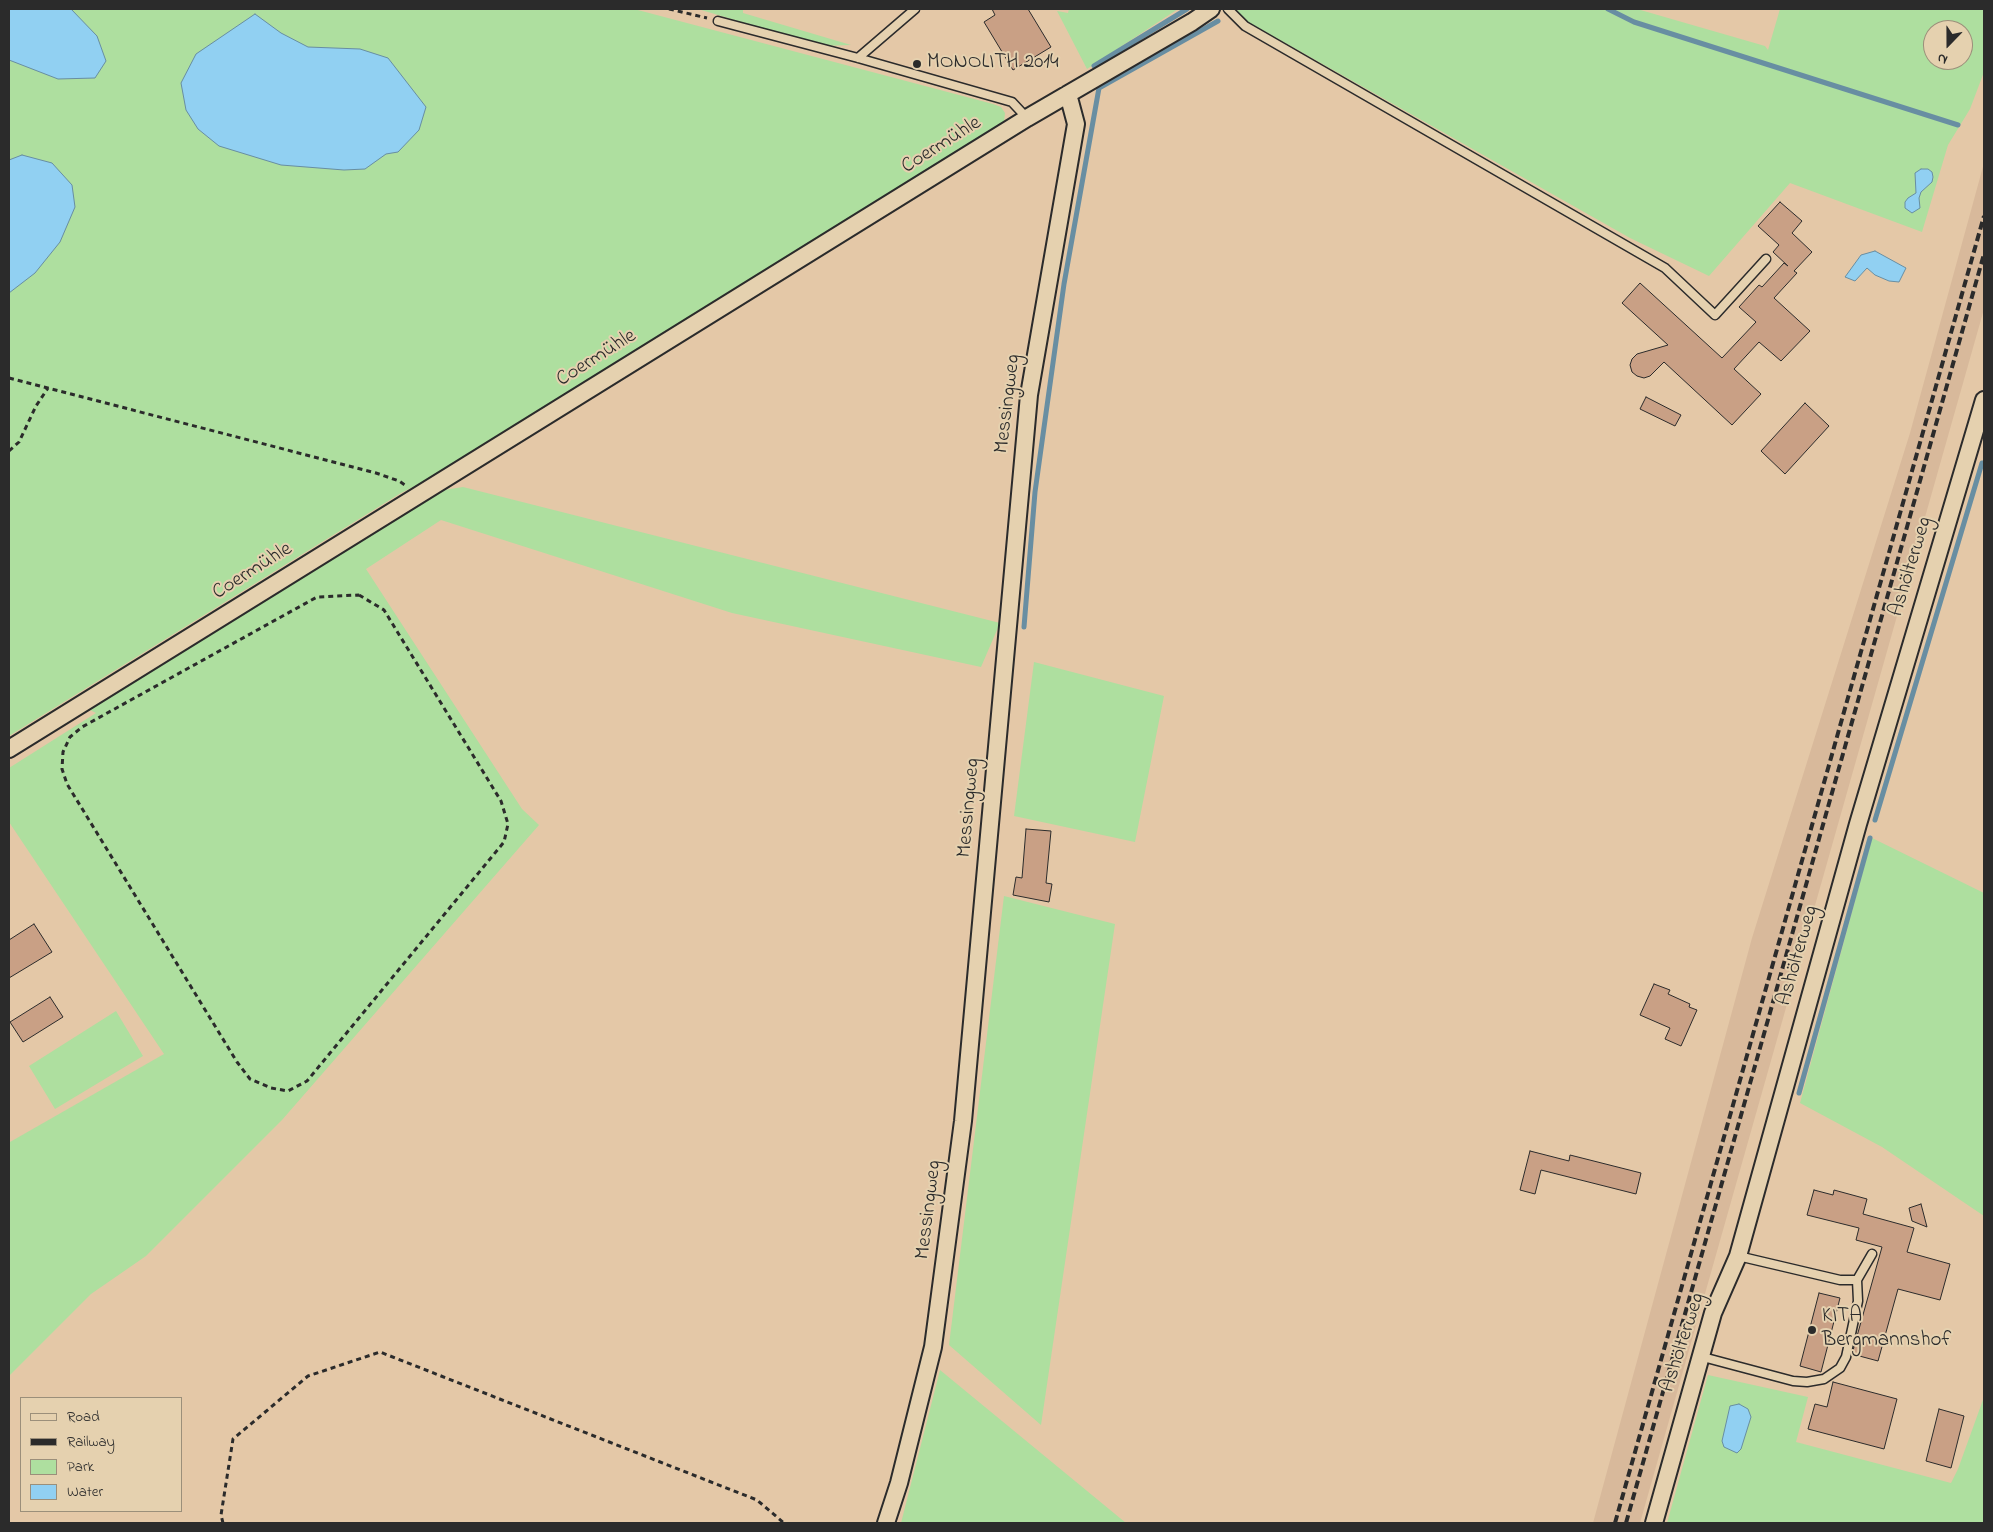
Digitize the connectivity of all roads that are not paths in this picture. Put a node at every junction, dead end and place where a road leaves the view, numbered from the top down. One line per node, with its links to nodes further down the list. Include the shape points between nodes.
1 (915, 9): 5 (lane)
2 (1211, 9): 6 (street, Coermühle)
3 (1228, 9): 8 (lane, via 1245,26 1665,268 1715,315)
4 (718, 21): 5 (lane)
5 (858, 58): 7 (lane, via 1012,102)
6 (1068, 94): 7 (street, Coermühle); 16 (street, Messingweg, via 1076,124 1029,395 962,1121 933,1347)
7 (1027, 118): 11 (street, Coermühle)
8 (1766, 259)
9 (1984, 400): 10 (street, Ashölterweg)
10 (1978, 442): 13 (street, Ashölterweg, via 1858,824)
11 (9, 749)
12 (1872, 1254): 14 (lane)
13 (1738, 1256): 14 (lane, via 1840,1280); 15 (street, Ashölterweg, via 1713,1313)
14 (1857, 1280): 15 (lane, via 1858,1301 1846,1358 1840,1368 1824,1379 1792,1381)
15 (1699, 1356): 17 (street, Ashölterweg)
16 (886, 1523)
17 (1654, 1523)

